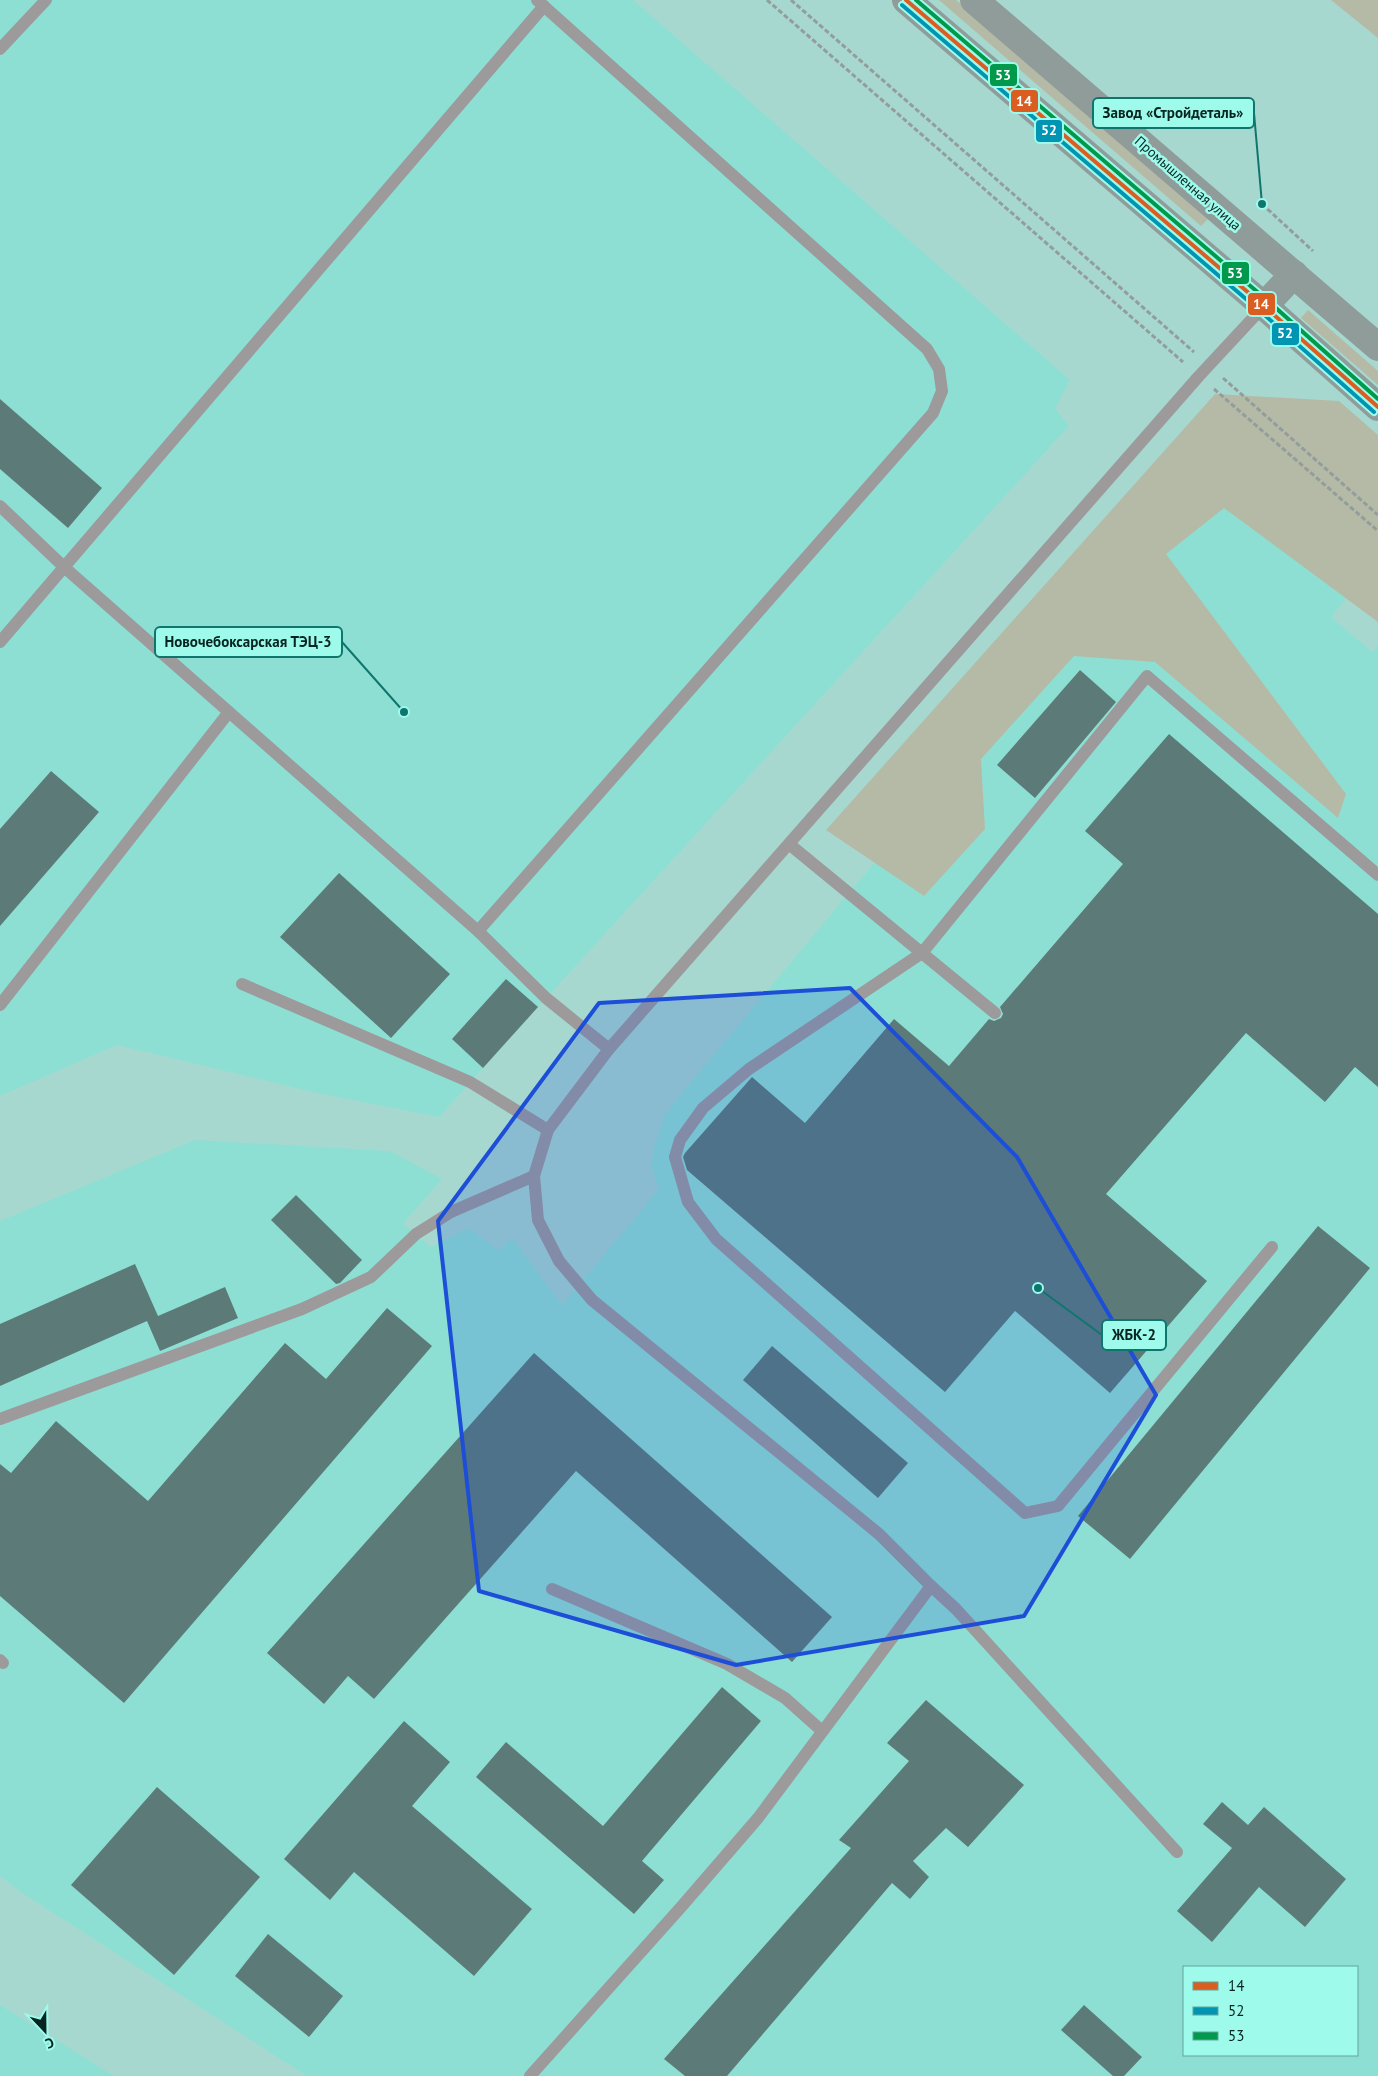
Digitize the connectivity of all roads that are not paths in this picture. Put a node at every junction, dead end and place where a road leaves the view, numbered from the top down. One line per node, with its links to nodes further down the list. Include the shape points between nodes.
1 (46, 0): 5 (lane)
2 (906, 0): 7 (main road)
3 (974, 0): 6 (main road, Промышленная улица)
4 (540, 3): 11 (lane); 16 (lane, via 927,349 939,369 942,391 933,413)
5 (0, 49)
6 (1294, 274): 7 (main road); 8 (main road, Промышленная улица)
7 (1264, 306): 9 (main road); 14 (lane, via 1208,365)
8 (1378, 348)
9 (1378, 407)
10 (0, 506): 11 (lane)
11 (64, 567): 12 (lane); 13 (lane)
12 (0, 642)
13 (229, 712): 16 (lane); 19 (lane)
14 (789, 844): 17 (lane); 21 (lane)
15 (1378, 875): 17 (lane, via 1147,676)
16 (478, 931): 21 (lane, via 546,998)
17 (922, 952): 20 (lane); 24 (lane, via 749,1069 703,1108 680,1140 674,1157 688,1202 716,1238 1025,1513 1058,1506)
18 (242, 984): 22 (lane, via 470,1082)
19 (0, 1005)
20 (995, 1013)
21 (610, 1049): 22 (lane)
22 (548, 1130): 23 (lane)
23 (534, 1176): 25 (lane, via 451,1212 416,1234 371,1277 302,1309); 26 (lane, via 538,1220 559,1261 592,1300 879,1534)
24 (1272, 1247)
25 (0, 1419)
26 (931, 1586): 28 (lane); 29 (lane, via 956,1609)
27 (552, 1588): 28 (lane, via 727,1664 785,1698)
28 (822, 1731): 30 (lane, via 758,1818)
29 (1177, 1852)
30 (530, 2076)

